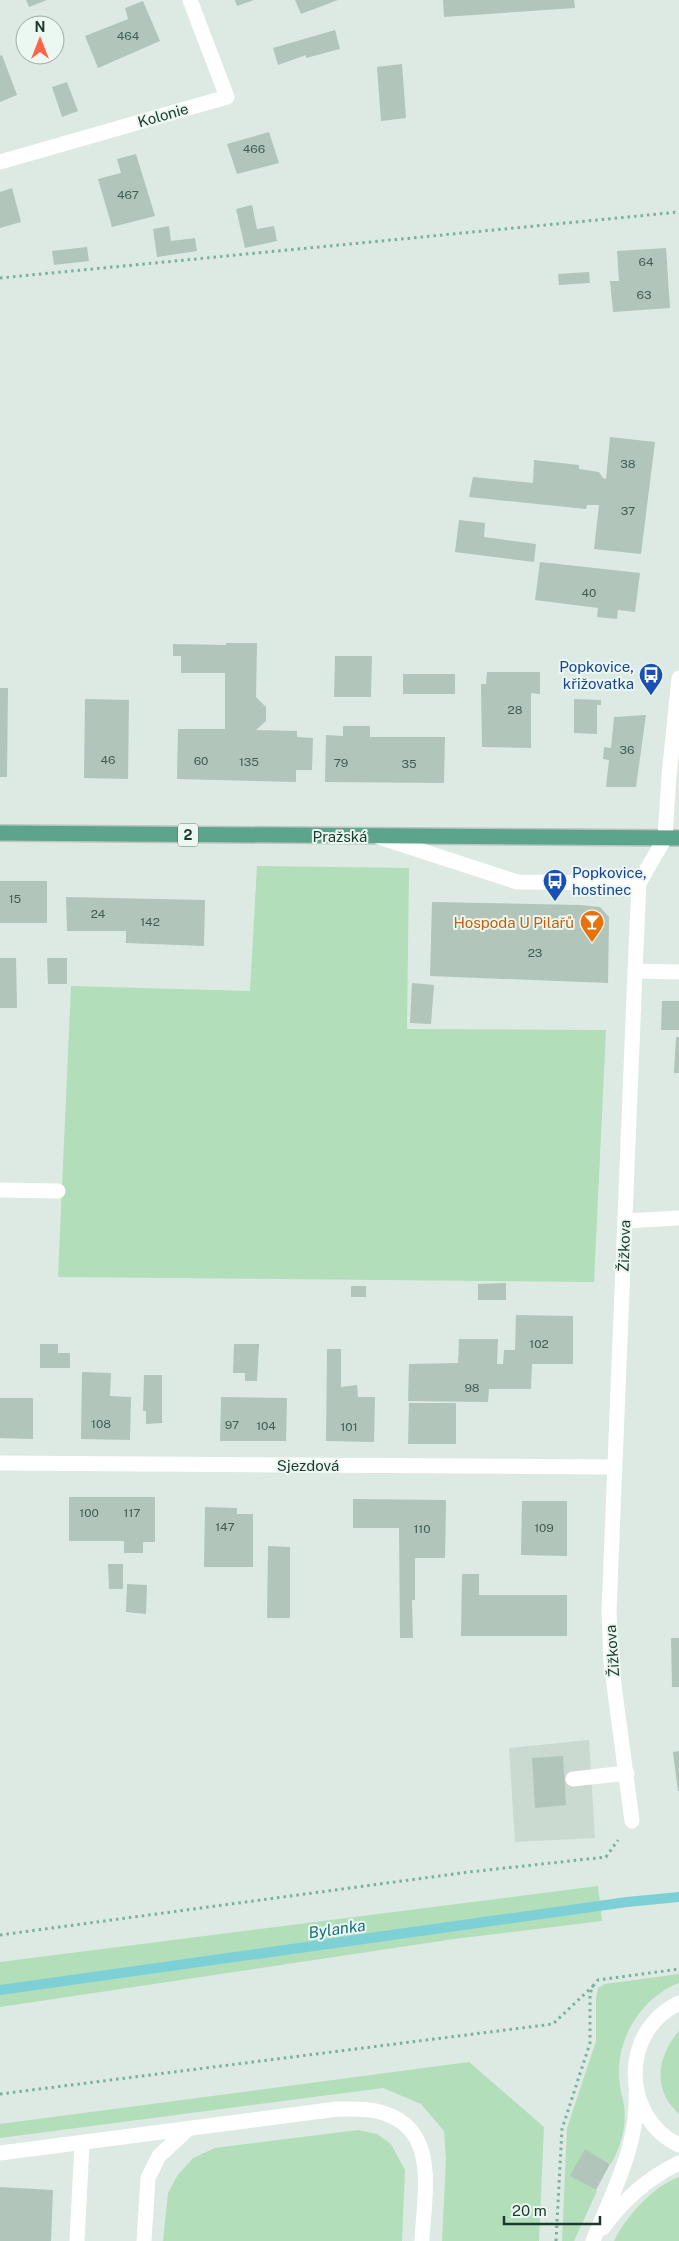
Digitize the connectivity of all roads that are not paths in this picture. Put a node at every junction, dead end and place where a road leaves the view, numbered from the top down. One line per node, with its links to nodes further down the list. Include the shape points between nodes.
1 (190, 0): 2 (street, Kolonie, via 227,96)
2 (0, 162)
3 (679, 678): 6 (street, Žižkova, via 669,776)
4 (0, 833): 5 (main road, Pražská / 2)
5 (376, 836): 6 (main road, Pražská / 2); 7 (street, via 517,882)
6 (672, 838): 7 (street, Žižkova)
7 (638, 883): 8 (street, Žižkova)
8 (635, 972): 9 (street); 13 (street, Žižkova)
9 (679, 972)
10 (0, 1190): 11 (street)
11 (58, 1191)
12 (679, 1218): 13 (street)
13 (625, 1221): 15 (street, Žižkova)
14 (0, 1463): 15 (street, Sjezdová)
15 (615, 1467): 16 (street, Žižkova, via 609,1611 611,1662)
16 (626, 1773): 17 (street); 18 (street, Žižkova)
17 (572, 1779)
18 (632, 1821)
19 (679, 2003): 20 (street, via 657,2019 643,2037 634,2070)
20 (636, 2092): 23 (street, via 651,2123); 29 (street, via 632,2140)
21 (187, 2130): 22 (street); 27 (street, via 159,2156 148,2178); 28 (street, via 337,2109 375,2110 390,2115 406,2125 424,2152)
22 (82, 2144): 24 (street); 26 (street)
23 (679, 2145)
24 (0, 2153)
25 (679, 2163): 29 (street, via 633,2193)
26 (77, 2241)
27 (144, 2241)
28 (422, 2241)
29 (593, 2241)

